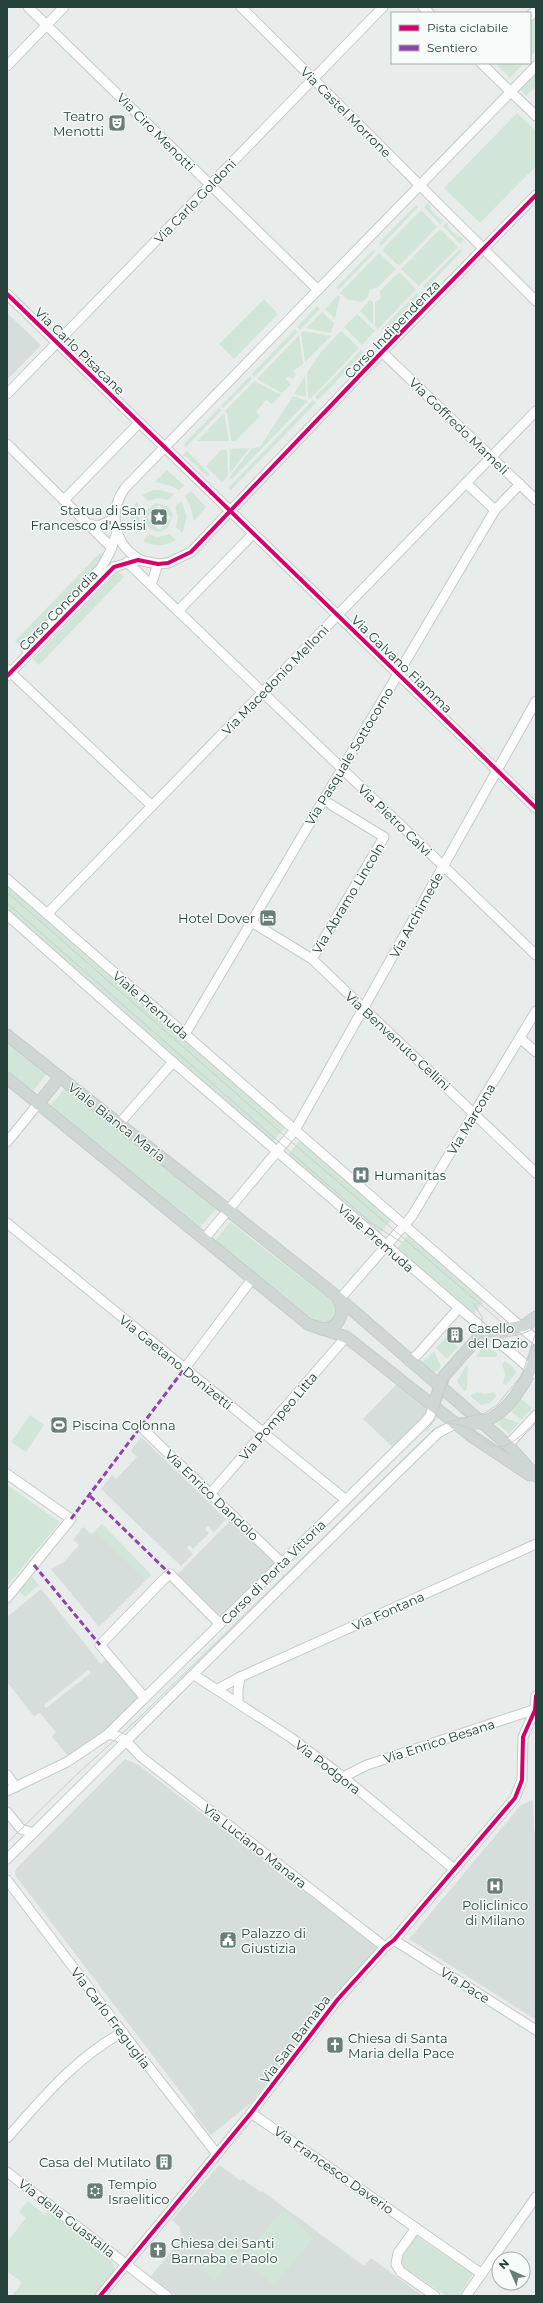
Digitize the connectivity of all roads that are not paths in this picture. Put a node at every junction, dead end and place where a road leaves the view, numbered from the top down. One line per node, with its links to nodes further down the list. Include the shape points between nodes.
1 (28, 7): 5 (street, Via Ciro Menotti)
2 (64, 7): 5 (street)
3 (241, 7): 9 (street, Via Castel Morrone)
4 (383, 7): 9 (street, Via Carlo Goldoni)
5 (47, 25): 7 (street); 12 (street, Via Ciro Menotti)
6 (483, 64): 10 (street)
7 (7, 66)
8 (536, 66): 10 (street)
9 (313, 79): 12 (street, Via Carlo Goldoni); 13 (street, Via Castel Morrone)
10 (511, 92): 11 (street); 13 (street)
11 (536, 116)
12 (210, 185): 16 (street, Via Ciro Menotti); 19 (street, Via Carlo Goldoni)
13 (420, 186): 15 (street, Via Castel Morrone); 16 (street)
14 (536, 195): 15 (street, Corso Indipendenza)
15 (484, 249): 18 (street, Via Castel Morrone); 20 (street, Corso Indipendenza)
16 (318, 290): 25 (street)
17 (7, 294): 19 (street, Via Carlo Pisacane)
18 (536, 301)
19 (57, 343): 21 (street, Via Carlo Goldoni); 23 (street, Via Carlo Pisacane)
20 (382, 352): 26 (street, Via Goffredo Mameli); 32 (street, Corso Indipendenza)
21 (7, 394)
22 (536, 411): 26 (street, Via Macedonio Melloni)
23 (139, 423): 25 (street, Via Carlo Pisacane); 29 (street)
24 (7, 444): 29 (street)
25 (164, 447): 32 (street); 33 (street, via 121,494)
26 (492, 456): 27 (street, Via Macedonio Melloni); 28 (street, Via Goffredo Mameli)
27 (466, 483): 31 (street); 43 (street, Via Macedonio Melloni)
28 (520, 484): 30 (street, Via Goffredo Mameli); 31 (street, Via Pasquale Sottocorno)
29 (64, 500): 34 (street)
30 (536, 500)
31 (495, 510): 45 (street, Via Pasquale Sottocorno)
32 (230, 512): 36 (street, Via Galvano Fiamma); 40 (street, via 185,557)
33 (114, 519): 34 (street, via 98,526); 35 (street)
34 (89, 524): 37 (street)
35 (117, 532): 37 (street, Corso Concordia); 38 (street, via 128,550)
36 (253, 534): 42 (street); 43 (street, Via Galvano Fiamma)
37 (112, 548): 44 (street, Corso Concordia, via 101,568)
38 (143, 561): 39 (street); 40 (street)
39 (127, 562): 41 (street, Via Pietro Calvi); 44 (street, Corso Concordia, via 114,567)
40 (158, 564): 41 (street)
41 (151, 585): 42 (street, Via Pietro Calvi)
42 (178, 611): 46 (street, Via Pietro Calvi)
43 (338, 615): 45 (street, Via Galvano Fiamma); 46 (street, Via Macedonio Melloni)
44 (8, 672): 51 (street)
45 (398, 674): 48 (street, Via Pasquale Sottocorno); 49 (street, Via Galvano Fiamma)
46 (263, 692): 48 (street, Via Pietro Calvi); 51 (street, Via Macedonio Melloni)
47 (536, 701): 49 (street, Via Archimede)
48 (341, 768): 53 (street, Via Pietro Calvi); 57 (street, Via Pasquale Sottocorno)
49 (497, 770): 52 (street, Via Galvano Fiamma); 53 (street, Via Archimede)
50 (330, 804): 59 (street, Via Abramo Lincoln, via 384,837)
51 (152, 806): 56 (street, Via Macedonio Melloni)
52 (536, 808)
53 (443, 866): 58 (street, Via Pietro Calvi); 60 (street, Via Archimede)
54 (7, 879): 56 (street, Viale Premuda)
55 (7, 914): 66 (street, Viale Premuda)
56 (47, 914): 62 (street, Viale Premuda)
57 (250, 921): 59 (street, Via Benvenuto Cellini); 62 (street, Via Pasquale Sottocorno)
58 (536, 955)
59 (312, 959): 60 (street, Via Benvenuto Cellini)
60 (363, 1008): 70 (street, Via Benvenuto Cellini); 72 (street, Via Archimede)
61 (536, 1011): 64 (street, Via Marcona)
62 (185, 1034): 72 (street, Viale Premuda)
63 (7, 1035): 67 (main road, Viale Bianca Maria)
64 (520, 1038): 65 (street); 70 (street, Via Marcona)
65 (536, 1052)
66 (173, 1062): 71 (street); 74 (street, Viale Premuda)
67 (60, 1077): 69 (main road); 71 (main road, Viale Bianca Maria)
68 (7, 1078): 69 (main road)
69 (38, 1104): 73 (street); 79 (main road)
70 (475, 1114): 75 (street, Via Benvenuto Cellini); 78 (street, Via Marcona, via 412,1216)
71 (119, 1124): 76 (main road, Viale Bianca Maria)
72 (295, 1130): 74 (street); 78 (street, Viale Premuda)
73 (7, 1142)
74 (276, 1152): 76 (street); 80 (street, Viale Premuda)
75 (536, 1173)
76 (227, 1210): 79 (street); 82 (main road, Viale Bianca Maria)
77 (7, 1223): 92 (street, Via Gaetano Donizetti)
78 (403, 1226): 80 (street, Via Marcona); 85 (street, Viale Premuda)
79 (204, 1239): 81 (main road)
80 (385, 1246): 82 (street, Via Marcona); 83 (street, Viale Premuda)
81 (252, 1279): 86 (main road, via 308,1324); 92 (street)
82 (339, 1300): 86 (main road, via 342,1309 340,1319 332,1327); 91 (main road, Viale Bianca Maria)
83 (458, 1309): 87 (street, Viale Premuda); 91 (street)
84 (536, 1317): 85 (main road)
85 (521, 1326): 87 (main road); 89 (street, Viale Premuda)
86 (320, 1330): 88 (main road)
87 (488, 1334): 93 (street, Viale Premuda); 95 (main road, via 480,1336 470,1345 447,1372)
88 (346, 1337): 94 (main road); 101 (street, Via Pompeo Litta)
89 (536, 1340)
90 (536, 1351): 93 (main road)
91 (409, 1361): 94 (main road, via 409,1373 405,1377); 95 (main road, Viale Bianca Maria)
92 (185, 1368): 101 (street, Via Gaetano Donizetti)
93 (533, 1372): 98 (main road, via 504,1408 495,1416)
94 (397, 1377): 96 (main road)
95 (439, 1387): 96 (main road); 98 (main road, Viale Bianca Maria)
96 (433, 1406): 99 (main road); 107 (street, Corso di Porta Vittoria, via 425,1422)
97 (536, 1415): 102 (street)
98 (481, 1422): 99 (main road); 102 (main road, Viale Bianca Maria)
99 (454, 1424): 103 (main road); 112 (street, Corso di Porta Vittoria, via 438,1433 280,1586)
100 (142, 1428): 106 (street, Via Enrico Dandolo)
101 (263, 1433): 106 (street, Via Pompeo Litta); 107 (street, Via Gaetano Donizetti)
102 (508, 1445): 103 (main road); 105 (main road, Viale Bianca Maria)
103 (511, 1463): 105 (main road)
104 (7, 1474): 110 (street, via 71,1520)
105 (536, 1477)
106 (210, 1494): 109 (street, Via Enrico Dandolo)
107 (346, 1500): 109 (street, Corso di Porta Vittoria)
108 (536, 1544): 113 (street, Via Fontana)
109 (282, 1563): 111 (street, Corso di Porta Vittoria)
110 (7, 1598)
111 (220, 1624): 116 (street, Corso di Porta Vittoria); 116 (street, via 170,1574 100,1646)
112 (194, 1675): 114 (street, Via Podgora); 120 (street, Corso di Porta Vittoria)
113 (240, 1677): 114 (street, Via Fontana); 117 (street)
114 (218, 1689): 117 (street, Via Podgora)
115 (536, 1696): 118 (street, Via San Barnaba)
116 (145, 1698): 119 (street, Corso di Porta Vittoria)
117 (238, 1703): 122 (street, Via Podgora, via 290,1737)
118 (535, 1710): 122 (street, Via Enrico Besana, via 367,1765); 128 (street, Via San Barnaba, via 523,1737 522,1780 519,1792)
119 (107, 1735): 120 (street, via 116,1735); 123 (street, Corso di Porta Vittoria, via 67,1762)
120 (126, 1742): 126 (street, Corso di Porta Vittoria); 131 (street, Via Luciano Manara, via 140,1756 276,1864)
121 (7, 1775): 123 (street)
122 (343, 1777): 128 (street, Via Podgora)
123 (16, 1787): 124 (street, Corso di Porta Vittoria)
124 (7, 1791)
125 (7, 1812): 126 (street, via 21,1829)
126 (33, 1833): 127 (street)
127 (7, 1859)
128 (454, 1869): 130 (street, Via San Barnaba)
129 (7, 1880): 133 (street, Via Carlo Freguglia)
130 (394, 1940): 131 (street, Via San Barnaba); 132 (street, Via Pace)
131 (385, 1947): 134 (street, Via San Barnaba, via 338,1999)
132 (536, 2030)
133 (123, 2032): 135 (street, via 96,2048 66,2072); 136 (street, Via Carlo Freguglia)
134 (251, 2113): 136 (street, Via San Barnaba); 139 (street, Via Francesco Daverio)
135 (7, 2138)
136 (217, 2154): 140 (street, Via San Barnaba)
137 (7, 2172): 140 (street, Via della Guastalla)
138 (536, 2197): 141 (street)
139 (416, 2228): 141 (street, Via Francesco Daverio); 144 (street, via 398,2253 396,2264 401,2272)
140 (127, 2265): 142 (street, Via San Barnaba); 143 (street, Via della Guastalla)
141 (482, 2274): 145 (street)
142 (100, 2296)
143 (166, 2296)
144 (435, 2296)
145 (466, 2296)

